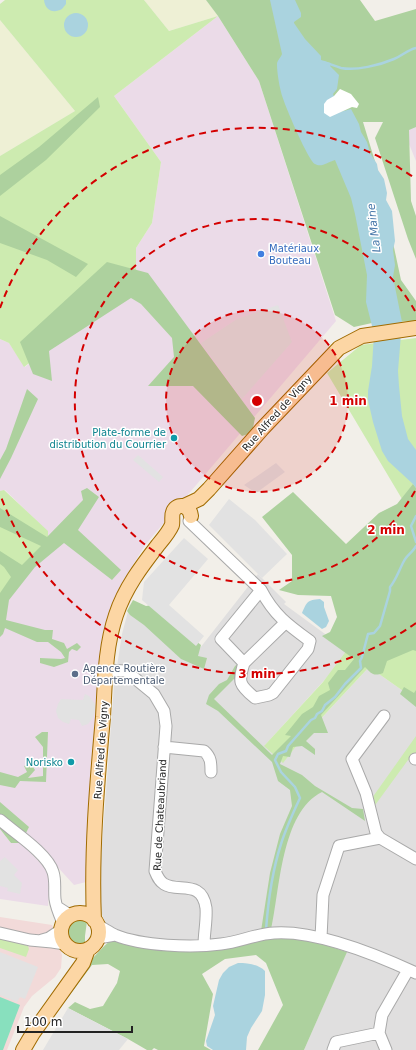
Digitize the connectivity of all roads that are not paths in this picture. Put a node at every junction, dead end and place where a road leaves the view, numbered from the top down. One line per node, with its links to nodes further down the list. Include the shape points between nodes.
1 (414, 328): 2 (main road, Rue Alfred de Vigny, via 362,336 339,348)
2 (184, 517): 3 (street); 6 (main road, Rue Alfred de Vigny, via 136,573 121,602 111,632)
3 (261, 590): 4 (street); 5 (street, via 222,639)
4 (285, 623): 5 (street); 5 (street, via 310,641 308,649 273,693 255,698 243,688 240,677)
5 (244, 663)
6 (106, 670): 8 (street, Rue de Chateaubriand, via 126,671 154,694 164,710); 13 (main road, Rue Alfred de Vigny)
7 (384, 716): 11 (street, via 352,759 366,793 376,833)
8 (164, 747): 9 (street, Rue de Chateaubriand, via 204,751 210,760); 20 (street, Rue de Chateaubriand, via 155,871 165,885 189,888 200,893 206,908)
9 (210, 772)
10 (0, 820): 14 (street, via 36,849 50,866 54,872 57,907)
11 (380, 838): 12 (street); 17 (street, via 339,846 324,895)
12 (416, 859)
13 (93, 884): 14 (main road, Rue Alfred de Vigny, via 87,902); 15 (main road, Rue Alfred de Vigny)
14 (68, 921): 15 (main road, via 88,916); 18 (street, via 50,938); 19 (main road, via 62,938)
15 (96, 928): 20 (street, via 143,941 179,946); 21 (main road, via 92,946)
16 (0, 933): 18 (street)
17 (321, 938): 20 (street, via 293,933 274,933); 22 (street, via 370,953)
18 (38, 941): 19 (street)
19 (66, 945): 21 (main road, via 77,951); 23 (main road, via 72,961)
20 (204, 945)
21 (88, 949): 23 (main road, via 83,963)
22 (412, 971): 24 (street, via 382,1015)
23 (71, 978): 25 (main road)
24 (380, 1033): 26 (street, via 336,1042); 27 (street)
25 (23, 1050)
26 (333, 1050)
27 (386, 1050)

